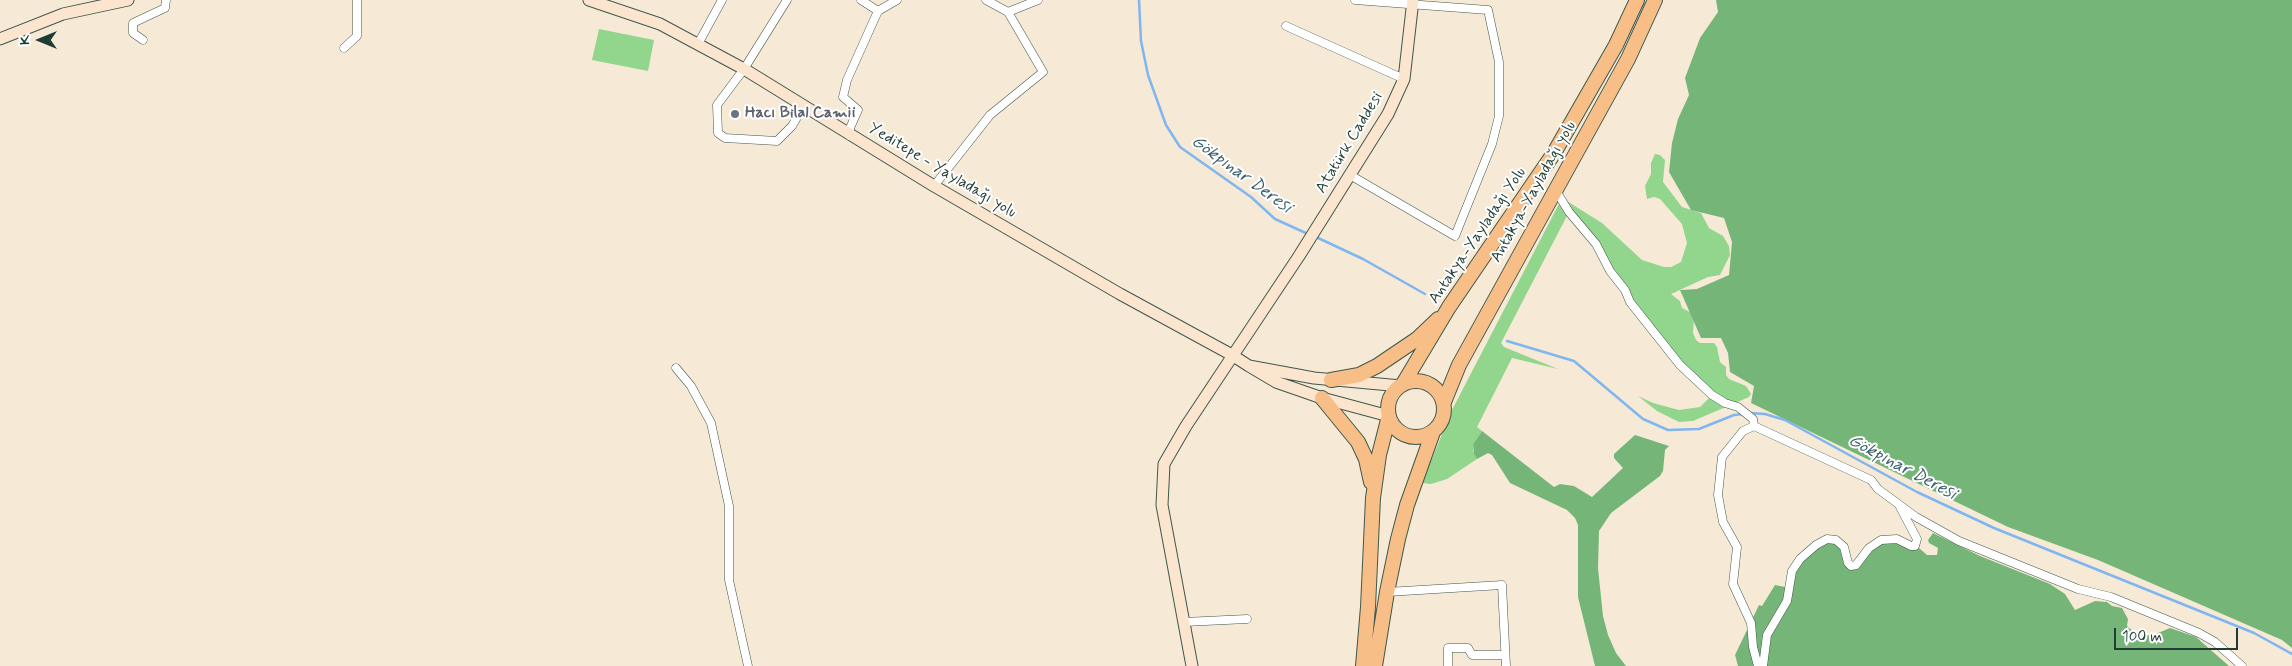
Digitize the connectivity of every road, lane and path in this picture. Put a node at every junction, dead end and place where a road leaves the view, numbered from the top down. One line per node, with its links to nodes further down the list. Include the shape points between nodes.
1 (128, 0): 18 (main road, via 63,14)
2 (166, 0): 19 (street, via 165,8 133,23 133,33)
3 (357, 0): 21 (street, via 357,36)
4 (589, 0): 20 (main road, Yeditepe - Yayladağı yolu, via 660,24)
5 (722, 0): 20 (street)
6 (787, 0): 22 (street)
7 (861, 0): 15 (street)
8 (897, 0): 15 (street)
9 (986, 0): 16 (street)
10 (1038, 0): 16 (street)
11 (1355, 0): 14 (street)
12 (1637, 0): 29 (highway, Antakya-Yayladağı Yolu, via 1616,45 1554,153)
13 (1655, 0): 28 (highway, Antakya-Yayladağı yolu, via 1628,59)
14 (1413, 2): 23 (main road, Atatürk Caddesi); 26 (street, via 1488,10 1500,62 1500,116 1492,144 1455,236)
15 (878, 11): 25 (street, via 845,88 843,97 858,110)
16 (1008, 12): 27 (street, via 1043,72 990,115)
17 (1286, 26): 23 (street)
18 (0, 39)
19 (143, 40)
20 (698, 44): 22 (main road, Yeditepe - Yayladağı yolu)
21 (344, 48)
22 (744, 70): 24 (main road, Yeditepe - Yayladağı yolu); 24 (street, via 717,104 718,133 725,138 777,141 792,126)
23 (1404, 79): 26 (main road, Atatürk Caddesi, via 1388,114)
24 (804, 106): 25 (main road, Yeditepe - Yayladağı yolu)
25 (850, 136): 27 (main road, Yeditepe - Yayladağı yolu)
26 (1350, 175): 30 (main road, Atatürk Caddesi)
27 (934, 186): 30 (main road, Yeditepe - Yayladağı yolu)
28 (1555, 189): 36 (highway, Antakya-Yayladağı yolu, via 1459,365); 38 (street, via 1569,212 1596,244 1630,302 1680,365 1712,395 1738,407)
29 (1449, 308): 33 (highway, via 1417,339 1377,366 1359,375); 34 (highway, Antakya-Yayladağı Yolu)
30 (1232, 355): 31 (main road, Yeditepe - Yayladağı yolu); 44 (main road, Atatürk Caddesi, via 1164,464 1162,505)
31 (1249, 366): 33 (main road, Yeditepe - Yayladağı yolu); 35 (main road, Yeditepe - Yayladağı yolu, via 1276,382)
32 (676, 368): 46 (street, via 691,386 711,423 729,506 729,580)
33 (1331, 380): 34 (main road, Yeditepe - Yayladağı yolu)
34 (1402, 385): 36 (highway, via 1419,381 1427,383 1435,388); 37 (highway, via 1389,403)
35 (1322, 398): 37 (main road, Yeditepe - Yayladağı yolu); 40 (highway, via 1358,442 1369,471)
36 (1444, 402): 39 (highway, via 1443,419)
37 (1389, 416): 39 (highway, via 1394,426 1405,435 1419,438); 40 (highway)
38 (1754, 422): 41 (street, via 1872,480 1878,489); 52 (street, via 1722,457 1718,495 1723,522 1737,547 1733,584 1751,623)
39 (1433, 432): 42 (highway, via 1407,504)
40 (1372, 498): 48 (highway)
41 (1898, 503): 53 (street, via 1915,536 1916,545 1912,547 1897,539 1883,539 1873,544 1853,566 1848,564 1845,549 1836,540 1824,540 1812,548 1792,571 1788,597 1766,635); 54 (street, via 1925,523 1983,551 2078,589 2107,595 2199,633)
42 (1387, 592): 45 (street, via 1502,585); 49 (highway)
43 (1247, 618): 44 (street)
44 (1184, 622): 47 (main road, Atatürk Caddesi)
45 (1505, 655): 50 (street, via 1472,655 1468,648 1448,648); 51 (street)
46 (748, 666)
47 (1192, 666)
48 (1363, 666)
49 (1375, 666)
50 (1448, 666)
51 (1506, 666)
52 (1758, 666)
53 (1763, 666)
54 (2242, 666)

